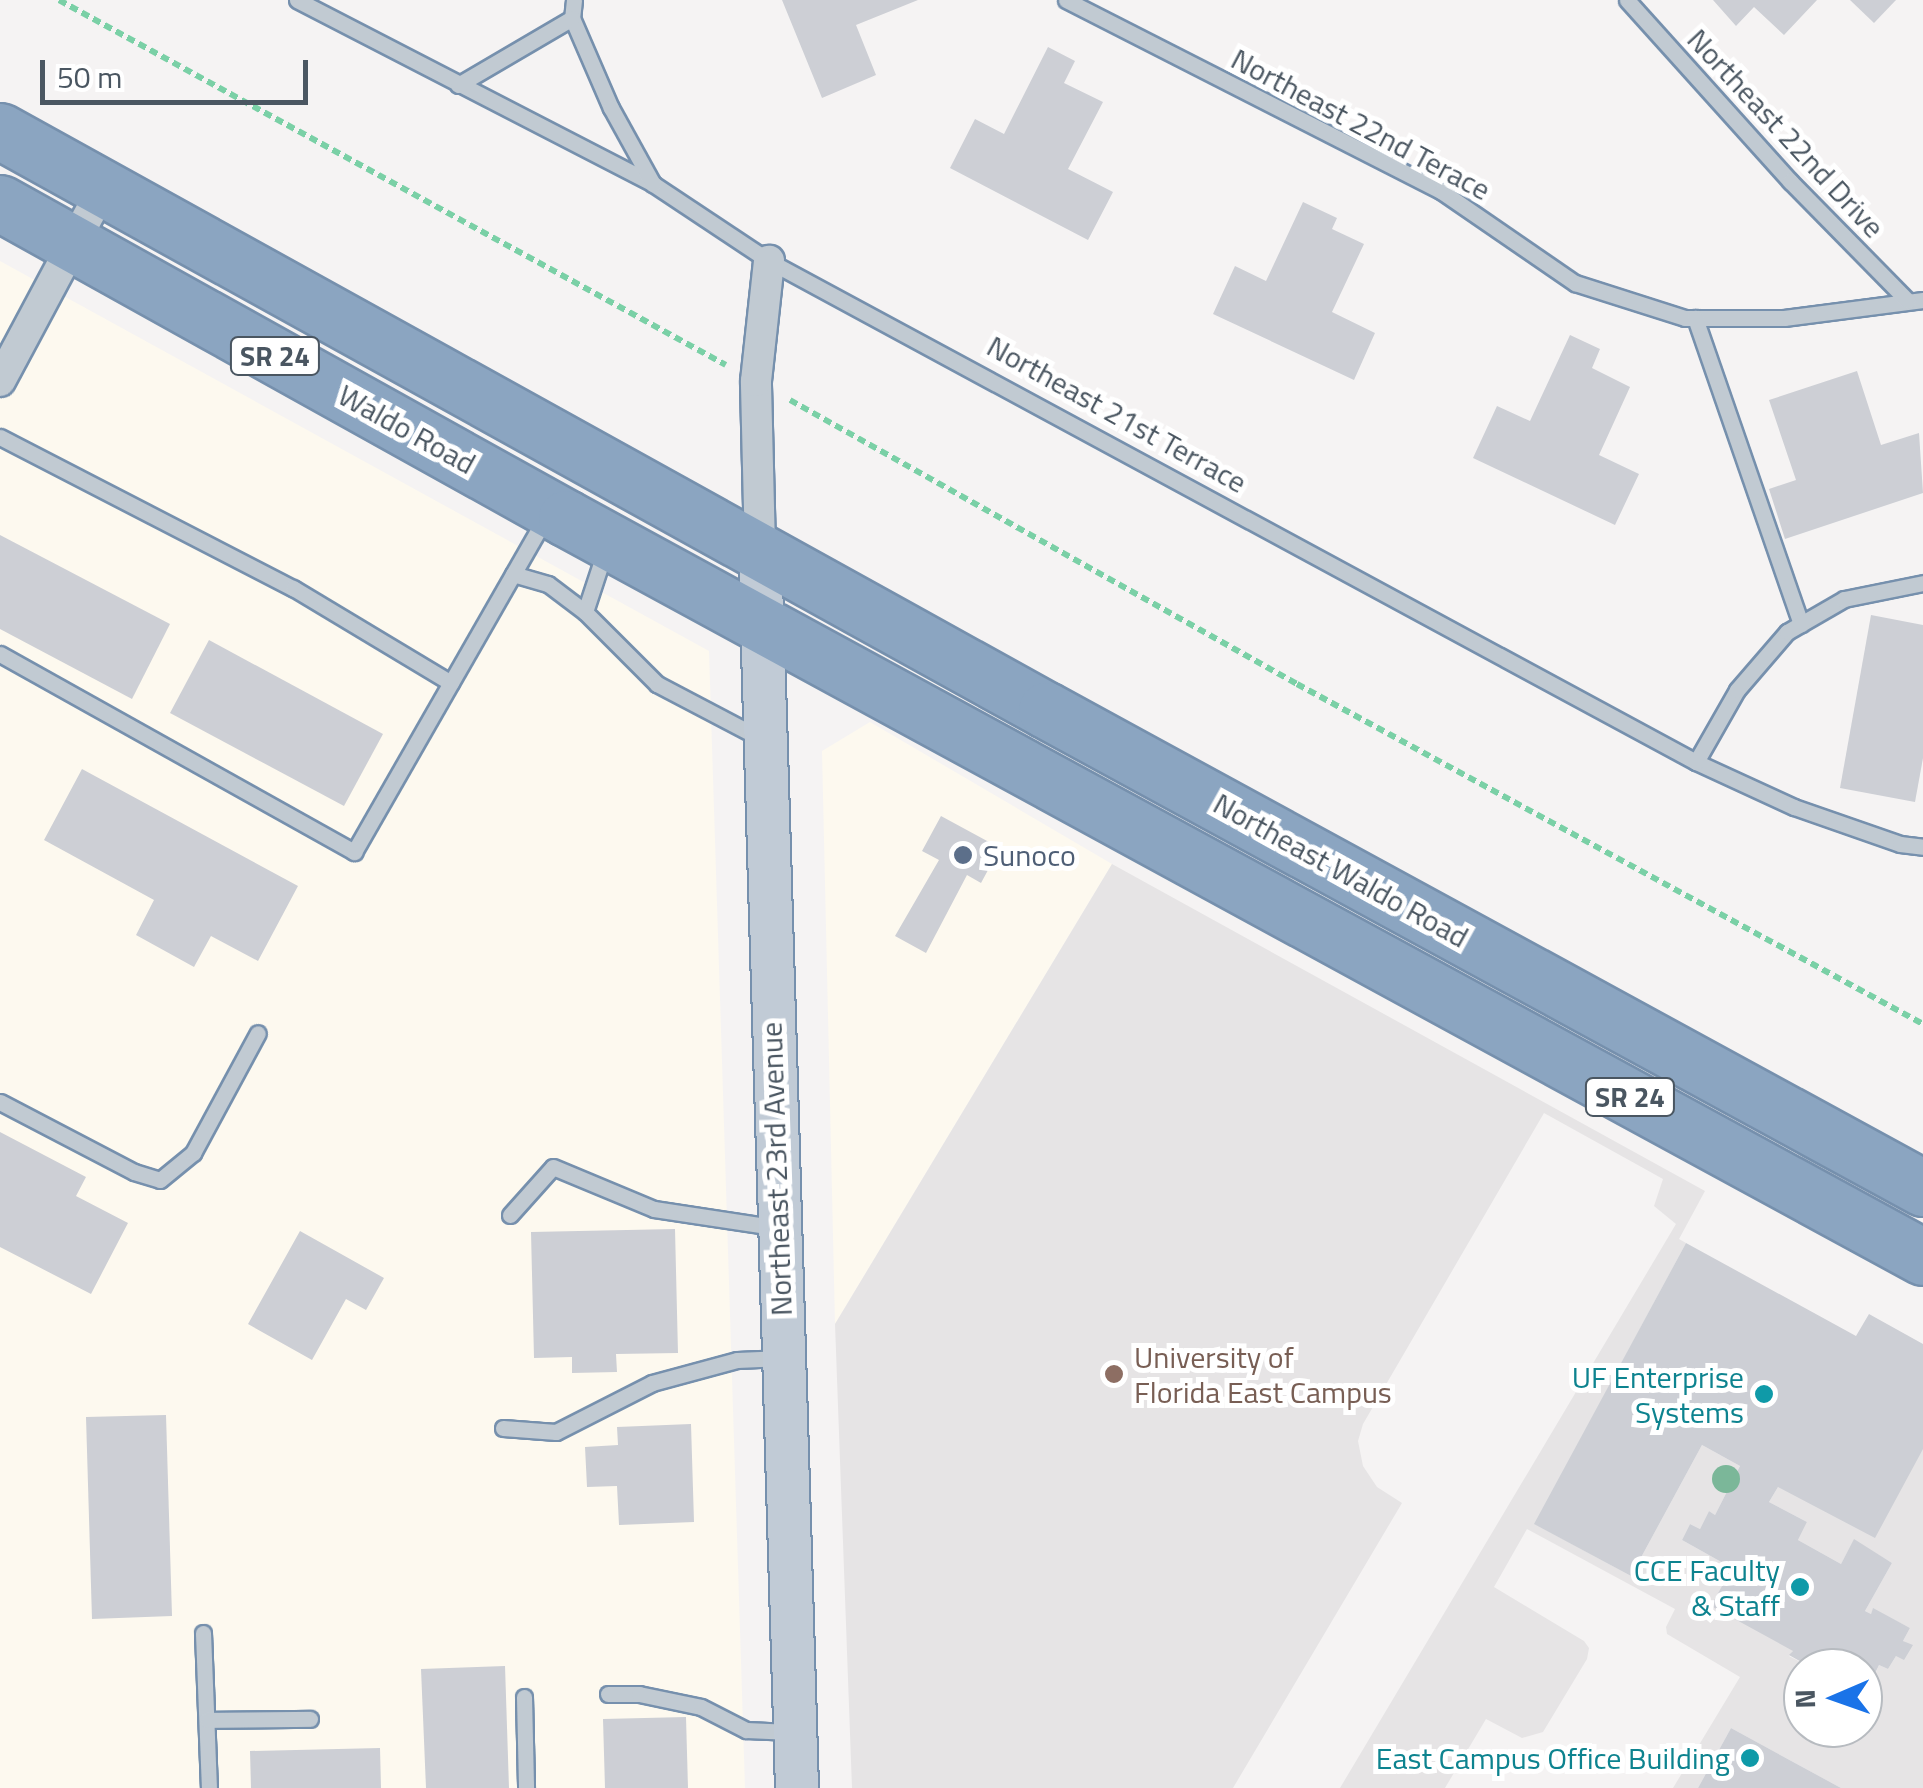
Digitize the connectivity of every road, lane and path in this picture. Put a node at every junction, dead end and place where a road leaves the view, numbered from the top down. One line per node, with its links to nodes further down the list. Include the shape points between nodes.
1 (59, 0): 17 (path)
2 (297, 0): 7 (lane, Northeast 21st Terrace)
3 (574, 0): 6 (lane)
4 (1066, 0): 15 (lane, Northeast 22nd Terace, via 1441,191 1575,283)
5 (1626, 0): 14 (lane, Northeast 22nd Drive, via 1790,181)
6 (572, 18): 7 (lane); 9 (lane)
7 (458, 85): 9 (lane, Northeast 21st Terrace)
8 (0, 131): 10 (highway, SR 24)
9 (652, 184): 13 (lane, Northeast 21st Terrace)
10 (103, 188): 12 (street); 21 (highway, SR 24)
11 (0, 203): 12 (highway, Waldo Road / SR 24)
12 (73, 243): 16 (street); 19 (highway, Waldo Road / SR 24)
13 (769, 261): 17 (street); 30 (lane, Northeast 21st Terrace)
14 (1915, 300): 15 (lane, Northeast 22nd Terace, via 1784,318)
15 (1695, 318): 26 (lane)
16 (0, 381)
17 (756, 382): 21 (street); 34 (path)
18 (0, 437): 28 (lane, via 294,588)
19 (550, 510): 20 (highway, Waldo Road / SR 24); 22 (lane)
20 (608, 542): 24 (lane); 25 (highway, Waldo Road / SR 24)
21 (760, 550): 25 (main road, Northeast 23rd Avenue); 32 (highway, Northeast Waldo Road / SR 24)
22 (514, 574): 24 (lane, via 548,584); 28 (lane)
23 (1923, 583): 26 (lane, via 1844,599)
24 (585, 612): 29 (lane, via 657,684)
25 (762, 624): 29 (main road, Northeast 23rd Avenue); 33 (highway, Northeast Waldo Road / SR 24)
26 (1801, 624): 30 (lane, via 1737,690)
27 (0, 654): 28 (lane, via 354,852)
28 (451, 683)
29 (764, 739): 39 (main road, Northeast 23rd Avenue)
30 (1696, 762): 31 (lane, Northeast 21st Terrace, via 1794,806)
31 (1923, 847)
32 (1364, 881): 33 (highway); 37 (highway, Northeast Waldo Road / SR 24)
33 (1336, 937): 40 (highway, Northeast Waldo Road / SR 24)
34 (1923, 1024)
35 (258, 1032): 36 (lane, via 193,1153 160,1180)
36 (0, 1102)
37 (1923, 1188)
38 (510, 1215): 39 (lane, via 553,1166 654,1209)
39 (779, 1228): 41 (main road, Northeast 23rd Avenue)
40 (1923, 1257)
41 (783, 1358): 42 (lane, via 737,1360 652,1383 556,1432); 48 (main road, Northeast 23rd Avenue)
42 (503, 1428)
43 (203, 1633): 47 (lane)
44 (608, 1694): 48 (lane, via 701,1708 746,1730)
45 (524, 1698): 50 (lane)
46 (310, 1719): 47 (lane)
47 (207, 1720): 49 (lane)
48 (794, 1733): 51 (main road, Northeast 23rd Avenue)
49 (209, 1788)
50 (526, 1788)
51 (796, 1788)

